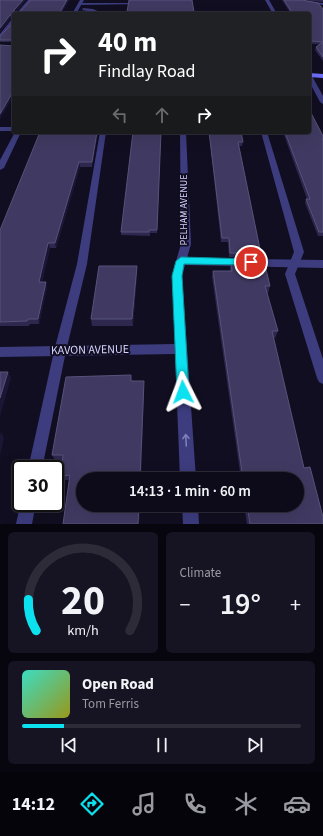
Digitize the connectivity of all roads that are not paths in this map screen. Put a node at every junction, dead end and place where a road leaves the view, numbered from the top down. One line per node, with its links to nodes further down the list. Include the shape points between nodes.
1 (30, 0): 9 (street)
2 (267, 0): 12 (street)
3 (301, 0): 6 (street)
4 (80, 2): 5 (street); 7 (street)
5 (150, 4)
6 (320, 4): 8 (street)
7 (77, 9): 10 (street); 11 (street)
8 (323, 10)
9 (20, 12)
10 (75, 12)
11 (97, 12)
12 (274, 12)
13 (12, 23): 14 (street)
14 (0, 38)
15 (311, 76): 16 (street)
16 (323, 76)
17 (311, 80): 18 (street)
18 (323, 102)
19 (0, 129): 20 (street)
20 (12, 129)
21 (17, 134): 25 (street)
22 (103, 134): 30 (street, via 82,264)
23 (184, 134): 26 (street, PELHAM AVENUE, via 186,244)
24 (265, 134): 27 (street, via 299,252)
25 (0, 168)
26 (181, 261): 27 (street); 29 (street, PELHAM AVENUE, via 177,276)
27 (294, 263): 28 (street); 32 (street, via 290,274)
28 (323, 264)
29 (180, 349): 30 (street, KAVON AVENUE); 34 (street, PELHAM AVENUE, one-way to 29)
30 (60, 351): 31 (street, KAVON AVENUE); 33 (street)
31 (0, 352)
32 (323, 378)
33 (37, 460)
34 (188, 472)
35 (26, 512): 37 (street)
36 (190, 512): 38 (street)
37 (24, 524)
38 (191, 524)

